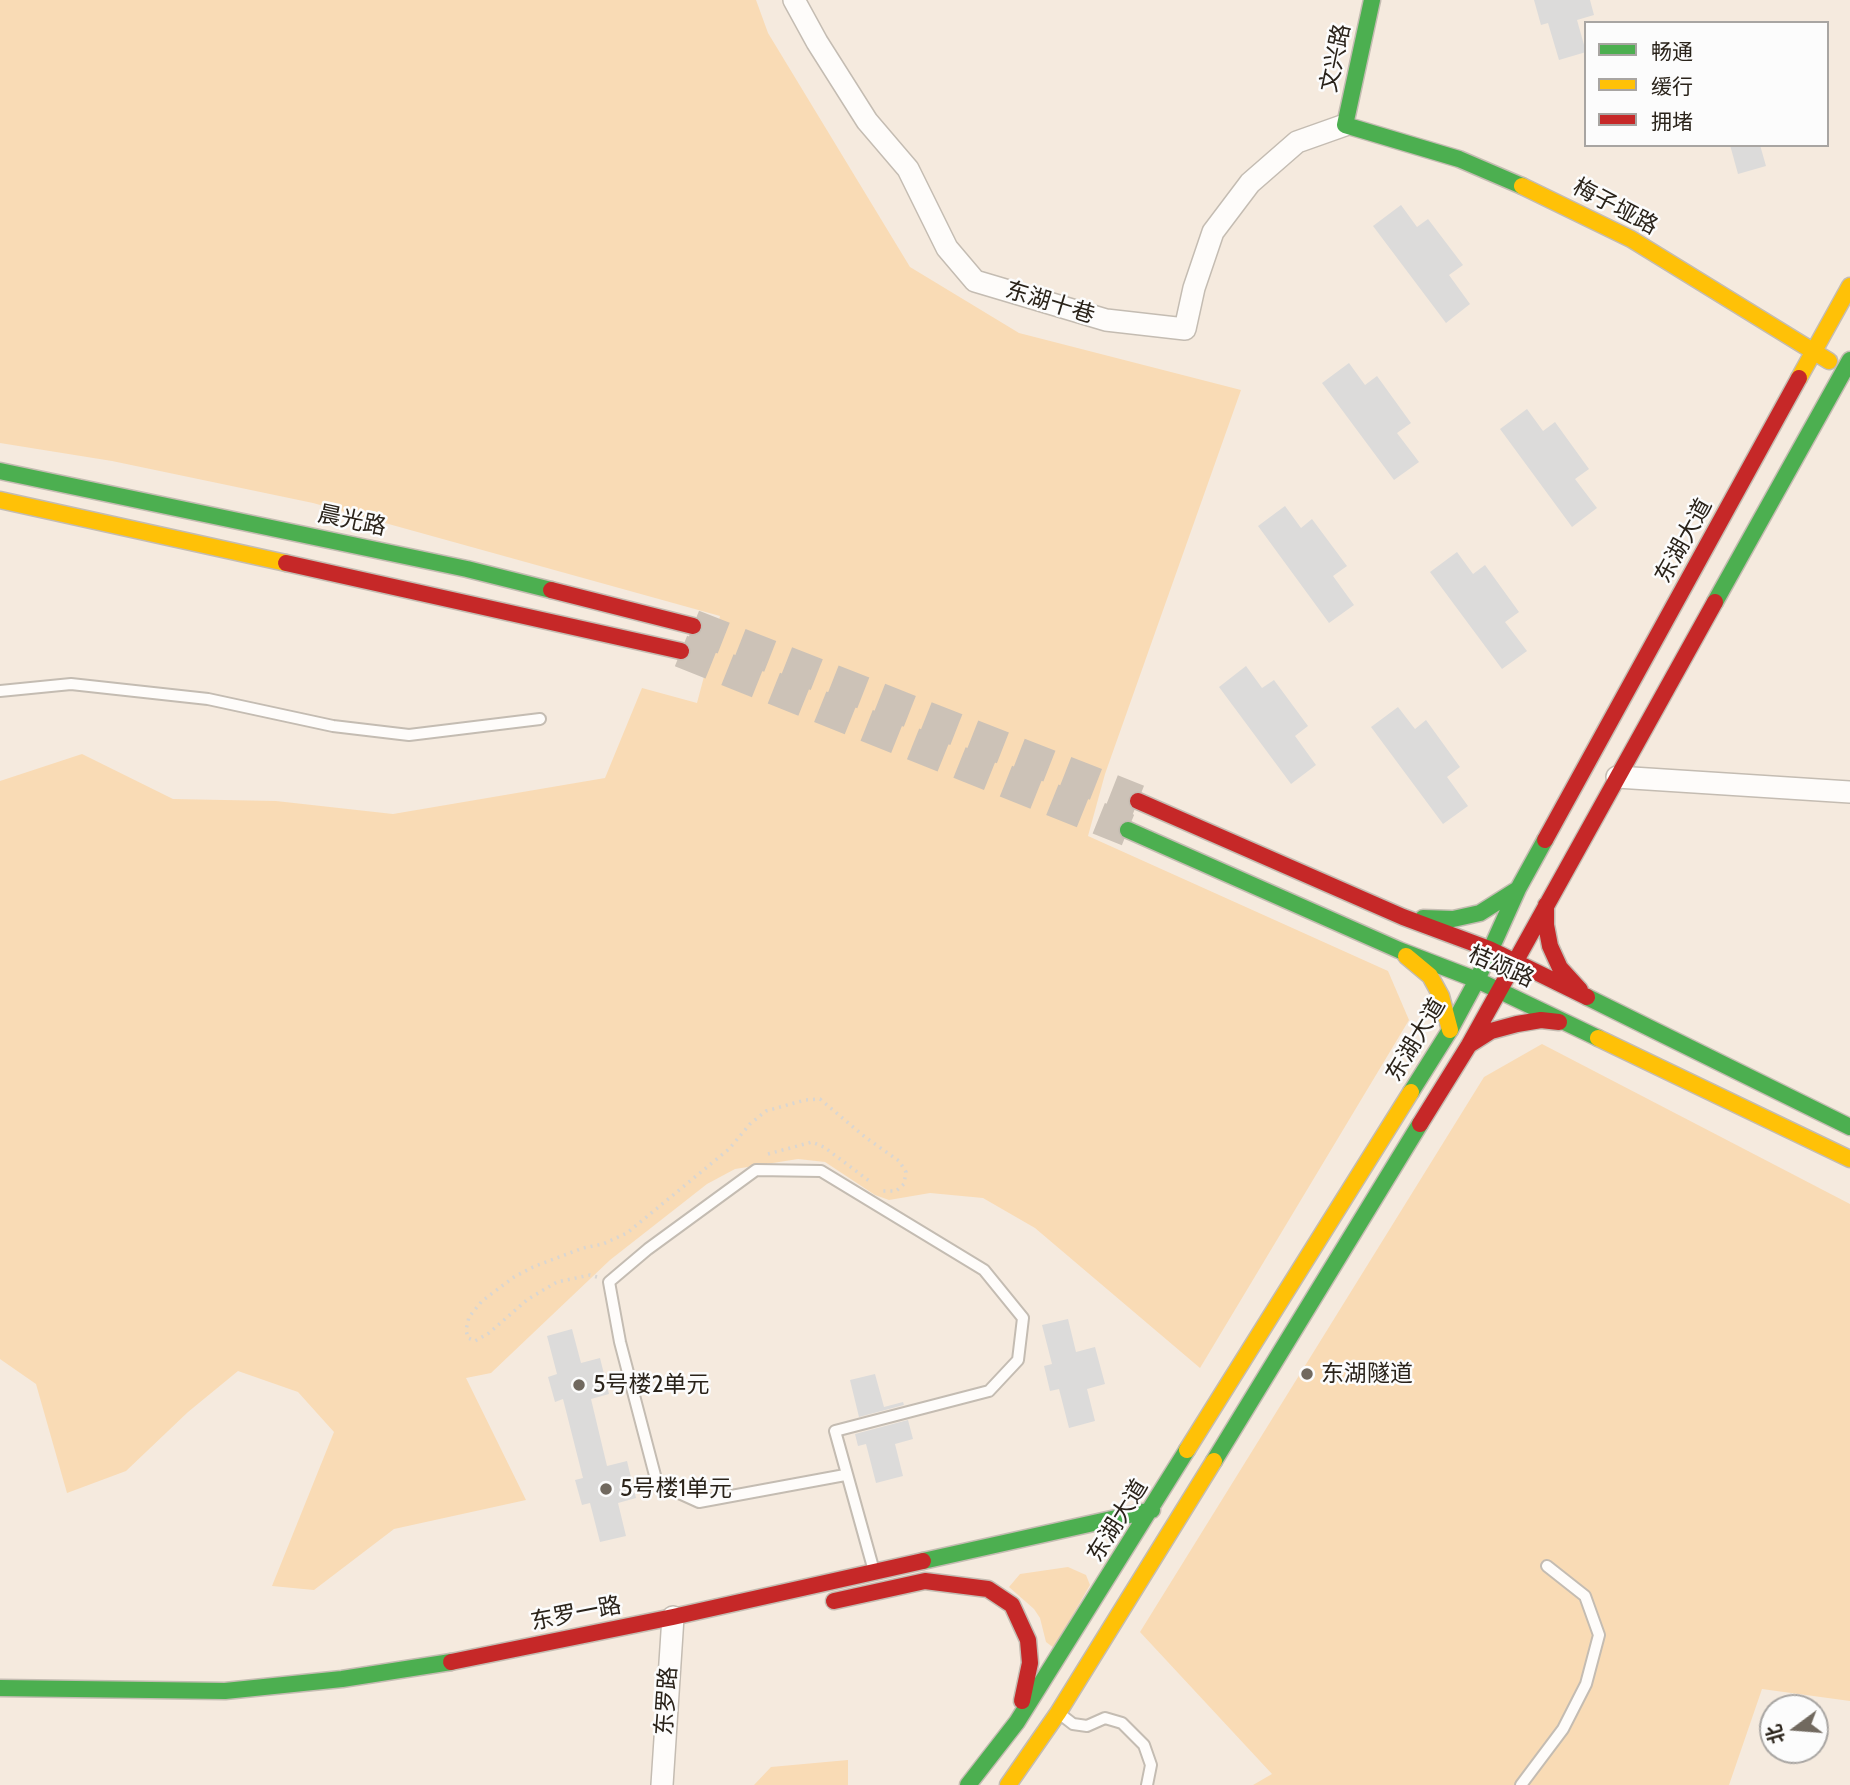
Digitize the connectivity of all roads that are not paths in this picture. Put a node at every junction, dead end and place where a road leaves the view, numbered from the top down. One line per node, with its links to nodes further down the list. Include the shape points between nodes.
1 (794, 0): 3 (street, 东湖十巷, via 867,121 908,169 947,248 975,281 1106,320 1185,329 1213,232 1250,183 1297,142)
2 (1372, 0): 3 (main road, 文兴路)
3 (1345, 125): 5 (main road, 梅子垭路, via 1459,159 1530,189 1631,239)
4 (1850, 286): 5 (main road, 东湖大道)
5 (1814, 352): 6 (main road, 梅子垭路); 17 (main road, 东湖大道)
6 (1847, 365): 13 (main road, 东湖大道)
7 (0, 471): 9 (main road, 晨光路, via 467,569)
8 (0, 500): 10 (main road)
9 (693, 626)
10 (681, 651)
11 (0, 691): 12 (lane, via 71,684 208,699 333,726 409,736)
12 (540, 719)
13 (1617, 777): 14 (street); 18 (main road, 东湖大道)
14 (1850, 792)
15 (1138, 802): 19 (main road, 桔颂路)
16 (1128, 830): 21 (main road, 桔颂路)
17 (1518, 889): 19 (main road, via 1480,913 1453,919); 20 (main road, 东湖大道)
18 (1546, 905): 22 (main road, 东湖大道); 25 (main road, via 1550,946 1560,968)
19 (1403, 917): 20 (main road, 桔颂路)
20 (1489, 949): 22 (main road, 桔颂路); 23 (main road, 东湖大道)
21 (1399, 950): 23 (main road, 桔颂路); 27 (main road, via 1430,976)
22 (1515, 961): 24 (main road, 东湖大道); 25 (main road, 桔颂路)
23 (1477, 980): 24 (main road, 桔颂路); 27 (main road, 东湖大道)
24 (1499, 991): 26 (main road, 桔颂路); 28 (main road, 东湖大道)
25 (1584, 994): 29 (main road, 桔颂路)
26 (1569, 1024): 28 (main road, via 1541,1020 1517,1024 1491,1031); 30 (main road, 桔颂路)
27 (1450, 1030): 32 (main road, 东湖大道)
28 (1469, 1045): 38 (main road, 东湖大道)
29 (1850, 1128)
30 (1850, 1158)
31 (845, 1475): 31 (lane, via 835,1432 989,1391 1018,1360 1023,1318 984,1270 821,1171 756,1170 609,1282 657,1483 699,1502); 34 (lane)
32 (1152, 1510): 34 (main road, 东罗一路); 39 (main road, 东湖大道)
33 (1547, 1566): 44 (lane, via 1586,1596 1599,1635 1586,1684 1563,1729)
34 (874, 1571): 36 (main road, 东罗一路)
35 (818, 1605): 39 (main road, via 925,1581 988,1589 1012,1605 1028,1640 1030,1663)
36 (672, 1632): 37 (main road, 东罗一路, via 225,1691); 40 (street, 东罗路)
37 (0, 1688)
38 (1058, 1713): 42 (main road, 东湖大道); 43 (lane, via 1073,1724 1087,1726 1105,1718 1122,1723 1144,1745 1151,1765)
39 (1017, 1722): 41 (main road, 东湖大道)
40 (662, 1785)
41 (968, 1785)
42 (1008, 1785)
43 (1147, 1785)
44 (1521, 1785)

